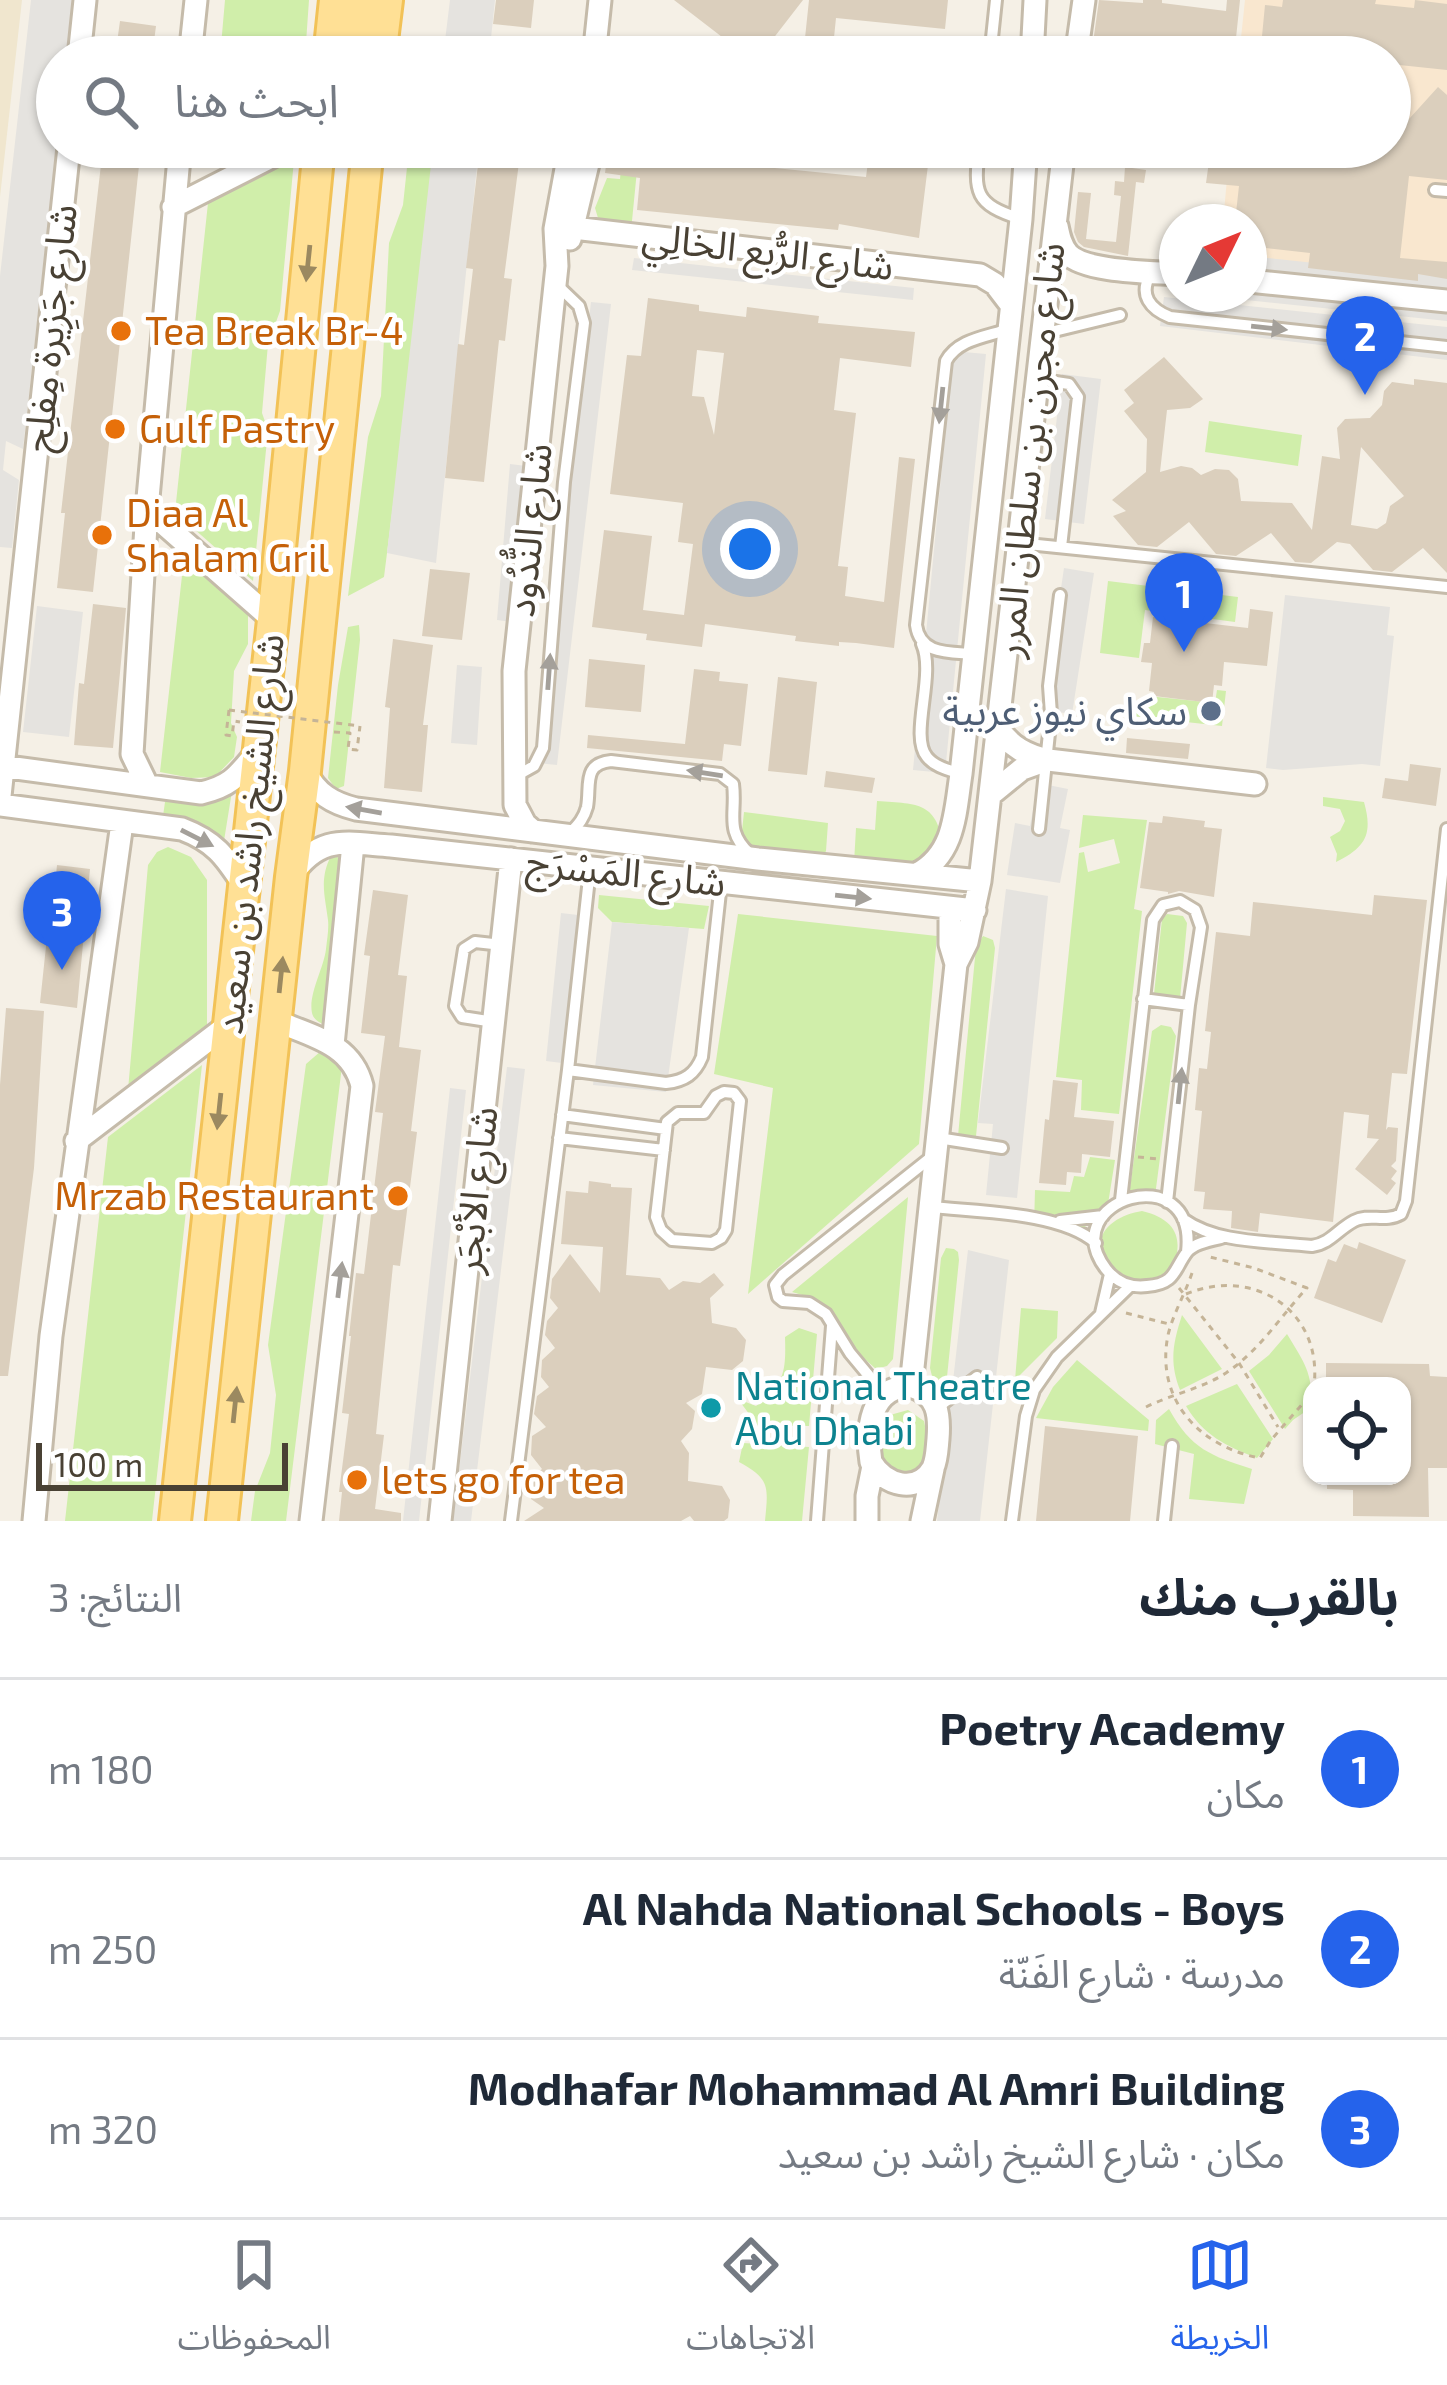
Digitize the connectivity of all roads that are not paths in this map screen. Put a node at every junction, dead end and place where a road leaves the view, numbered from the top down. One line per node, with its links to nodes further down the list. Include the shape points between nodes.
1 (85, 0): 10 (street)
2 (196, 0): 11 (street)
3 (334, 0): 12 (main road)
4 (365, 0): 13 (main road)
5 (387, 0): 14 (main road)
6 (600, 0): 15 (street)
7 (996, 0): 16 (lane)
8 (1035, 0): 17 (street)
9 (1084, 0): 18 (street)
10 (81, 36)
11 (192, 36)
12 (330, 36)
13 (361, 36)
14 (383, 36)
15 (596, 36)
16 (992, 36)
17 (1033, 36)
18 (1079, 36)
19 (67, 168): 58 (street, شارع جَزِيرة مِفلِح)
20 (178, 168): 29 (street)
21 (250, 168): 29 (street)
22 (317, 168): 51 (main road, شارع الشيخ راشد بن سعيد, one-way to 51)
23 (366, 168): 59 (main road, شارع الشيخ راشد بن سعيد)
24 (568, 168): 32 (street, شارع النُّدُود)
25 (585, 168): 32 (street, شارع النُّدُود)
26 (977, 168): 31 (lane, via 979,196)
27 (1025, 168): 31 (street, شارع مجرن بن سلطان المرر)
28 (1061, 168): 30 (street, شارع مجرن بن سلطان المرر)
29 (173, 207): 46 (street)
30 (1054, 218): 34 (street, via 1073,259); 43 (street, شارع مجرن بن سلطان المرر)
31 (1022, 220): 33 (street, شارع مجرن بن سلطان المرر)
32 (564, 227): 36 (street, شارع النُّدُود); 37 (street, شارع الرُّبع الخالِي)
33 (1017, 249): 37 (street); 40 (street, شارع مجرن بن سلطان المرر)
34 (1152, 272): 35 (street); 44 (lane, one-way to 44, via 1148,301 1170,317)
35 (1159, 273)
36 (556, 274): 64 (street, شارع النُّدُود, via 514,670); 64 (lane, one-way to 36, via 543,748 584,323)
37 (980, 275): 40 (street)
38 (1267, 283): 39 (street)
39 (1447, 301)
40 (1011, 305): 42 (street, شارع مجرن بن سلطان المرر)
41 (1120, 315): 43 (lane)
42 (1009, 329): 52 (lane, one-way to 52, via 961,344 946,362 916,625); 53 (street, شارع مجرن بن سلطان المرر)
43 (1042, 334): 45 (street, شارع مجرن بن سلطان المرر)
44 (1447, 347)
45 (1036, 379): 47 (street, شارع مجرن بن سلطان المرر); 48 (lane, via 1069,384 1078,397)
46 (147, 509): 51 (street); 56 (street)
47 (1018, 543): 48 (lane); 54 (street, شارع مجرن بن سلطان المرر)
48 (1061, 547): 49 (lane)
49 (1447, 587)
50 (1060, 596): 57 (lane)
51 (273, 620): 55 (main road, شارع الشيخ راشد بن سعيد)
52 (921, 641): 53 (lane); 60 (lane, via 928,660 922,751)
53 (974, 655): 60 (street, شارع مجرن بن سلطان المرر)
54 (998, 728): 57 (street, via 1024,753); 65 (street, شارع مجرن بن سلطان المرر)
55 (257, 751): 63 (street, via 222,788); 85 (main road, شارع الشيخ راشد بن سعيد)
56 (132, 754): 61 (street); 63 (street)
57 (1048, 760): 62 (street); 65 (street); 71 (lane)
58 (2, 766): 61 (street); 66 (street, شارع جَزِيرة مِفلِح)
59 (305, 771): 68 (street, شارع المَسْرَج, one-way to 59, via 340,805); 82 (main road, شارع الشيخ راشد بن سعيد)
60 (961, 774): 65 (street); 81 (street, شارع مجرن بن سلطان المرر, via 950,838)
61 (107, 778): 63 (street)
62 (1256, 784)
63 (147, 785)
64 (515, 785): 70 (street, via 502,813); 73 (street, شارع النُّدُود, via 519,815)
65 (991, 788): 83 (street, شارع مجرن بن سلطان المرر)
66 (0, 796)
67 (0, 805): 69 (street)
68 (411, 817): 70 (street, شارع المَسْرَج); 76 (street)
69 (122, 823): 85 (street, one-way to 85, via 197,835 220,850); 101 (street)
70 (484, 825): 73 (street, شارع المَسْرَج)
71 (1039, 829)
72 (1447, 829): 111 (lane, via 1405,1208 1395,1219 1354,1221 1319,1245)
73 (533, 831): 74 (street, شارع المَسْرَج)
74 (567, 836): 77 (street, شارع المَسْرَج); 77 (lane, one-way to 74, via 736,838 730,779 655,766 594,766 583,818)
75 (353, 844): 76 (street, شارع المَسْرَج); 82 (street, شارع المَسْرَج, via 323,845); 96 (street)
76 (408, 848): 78 (street, شارع المَسْرَج)
77 (758, 859): 79 (street, شارع المَسْرَج)
78 (511, 860): 80 (street, شارع المَسْرَج); 89 (street, شارع الأبْجَر)
79 (808, 863): 81 (street, شارع المَسْرَج); 86 (street, via 796,879)
80 (590, 868): 84 (street, شارع المَسْرَج); 97 (lane)
81 (916, 874): 83 (street, شارع المَسْرَج)
82 (291, 877): 93 (main road, شارع الشيخ راشد بن سعيد, one-way to 82)
83 (980, 881): 88 (street, شارع مجرن بن سلطان المرر)
84 (722, 883): 86 (street, شارع المَسْرَج); 97 (lane, via 698,1068 666,1083)
85 (243, 884): 95 (main road, شارع الشيخ راشد بن سعيد)
86 (802, 892): 87 (street, شارع المَسْرَج, one-way to 87)
87 (950, 908): 88 (street, شارع المَسْرَج); 90 (street, شارع مجرن بن سلطان المرر)
88 (975, 910): 90 (street, شارع مجرن بن سلطان المرر)
89 (502, 945): 94 (street, شارع الأبْجَر); 94 (lane, via 464,949 455,1006 462,1017)
90 (956, 964): 102 (street, شارع مجرن بن سلطان المرر)
91 (1143, 999): 92 (lane); 92 (lane, via 1153,920 1162,905 1180,901 1196,910 1201,927); 105 (lane)
92 (1189, 1005): 106 (lane, one-way to 92)
93 (277, 1021): 96 (street, شارع الشيخ راشد بن سعيد); 127 (main road, شارع الشيخ راشد بن سعيد, one-way to 93)
94 (494, 1022): 129 (street, شارع الأبْجَر)
95 (228, 1025): 101 (street); 126 (main road, شارع الشيخ راشد بن سعيد, one-way to 126)
96 (333, 1045): 128 (street, one-way to 96, via 362,1098 354,1064)
97 (568, 1070): 98 (lane)
98 (562, 1114): 99 (lane); 100 (lane)
99 (666, 1129): 104 (lane); 104 (lane, via 674,1114 704,1113 724,1092 740,1101 726,1230 717,1241 672,1240 661,1231)
100 (559, 1138): 104 (lane); 130 (lane)
101 (76, 1141): 125 (street)
102 (937, 1146): 103 (lane); 107 (street, شارع مجرن بن سلطان المرر); 117 (lane, via 778,1280 778,1298 809,1303)
103 (1002, 1148)
104 (664, 1150)
105 (1121, 1200): 106 (lane); 108 (lane)
106 (1167, 1202): 109 (lane)
107 (932, 1207): 110 (lane); 119 (street, شارع مجرن بن سلطان المرر)
108 (1103, 1216): 110 (lane); 112 (lane)
109 (1183, 1219): 111 (lane); 113 (lane)
110 (1057, 1222): 112 (lane)
111 (1227, 1237): 113 (lane)
112 (1096, 1243): 114 (lane)
113 (1192, 1253): 115 (lane, via 1158,1285)
114 (1110, 1274): 115 (lane); 116 (lane)
115 (1130, 1286): 116 (lane)
116 (1104, 1312): 134 (lane, via 1034,1390)
117 (832, 1323): 120 (lane); 131 (lane)
118 (977, 1377): 121 (lane)
119 (911, 1386): 120 (street); 121 (street)
120 (884, 1394): 124 (street, via 873,1414)
121 (938, 1408): 123 (street)
122 (1172, 1446): 135 (lane)
123 (934, 1465): 124 (street, via 917,1482 901,1484); 133 (street)
124 (873, 1466): 132 (street)
125 (34, 1520)
126 (175, 1521)
127 (222, 1521)
128 (310, 1521)
129 (440, 1521)
130 (511, 1521)
131 (817, 1521)
132 (866, 1521)
133 (922, 1521)
134 (1012, 1521)
135 (1164, 1521)

